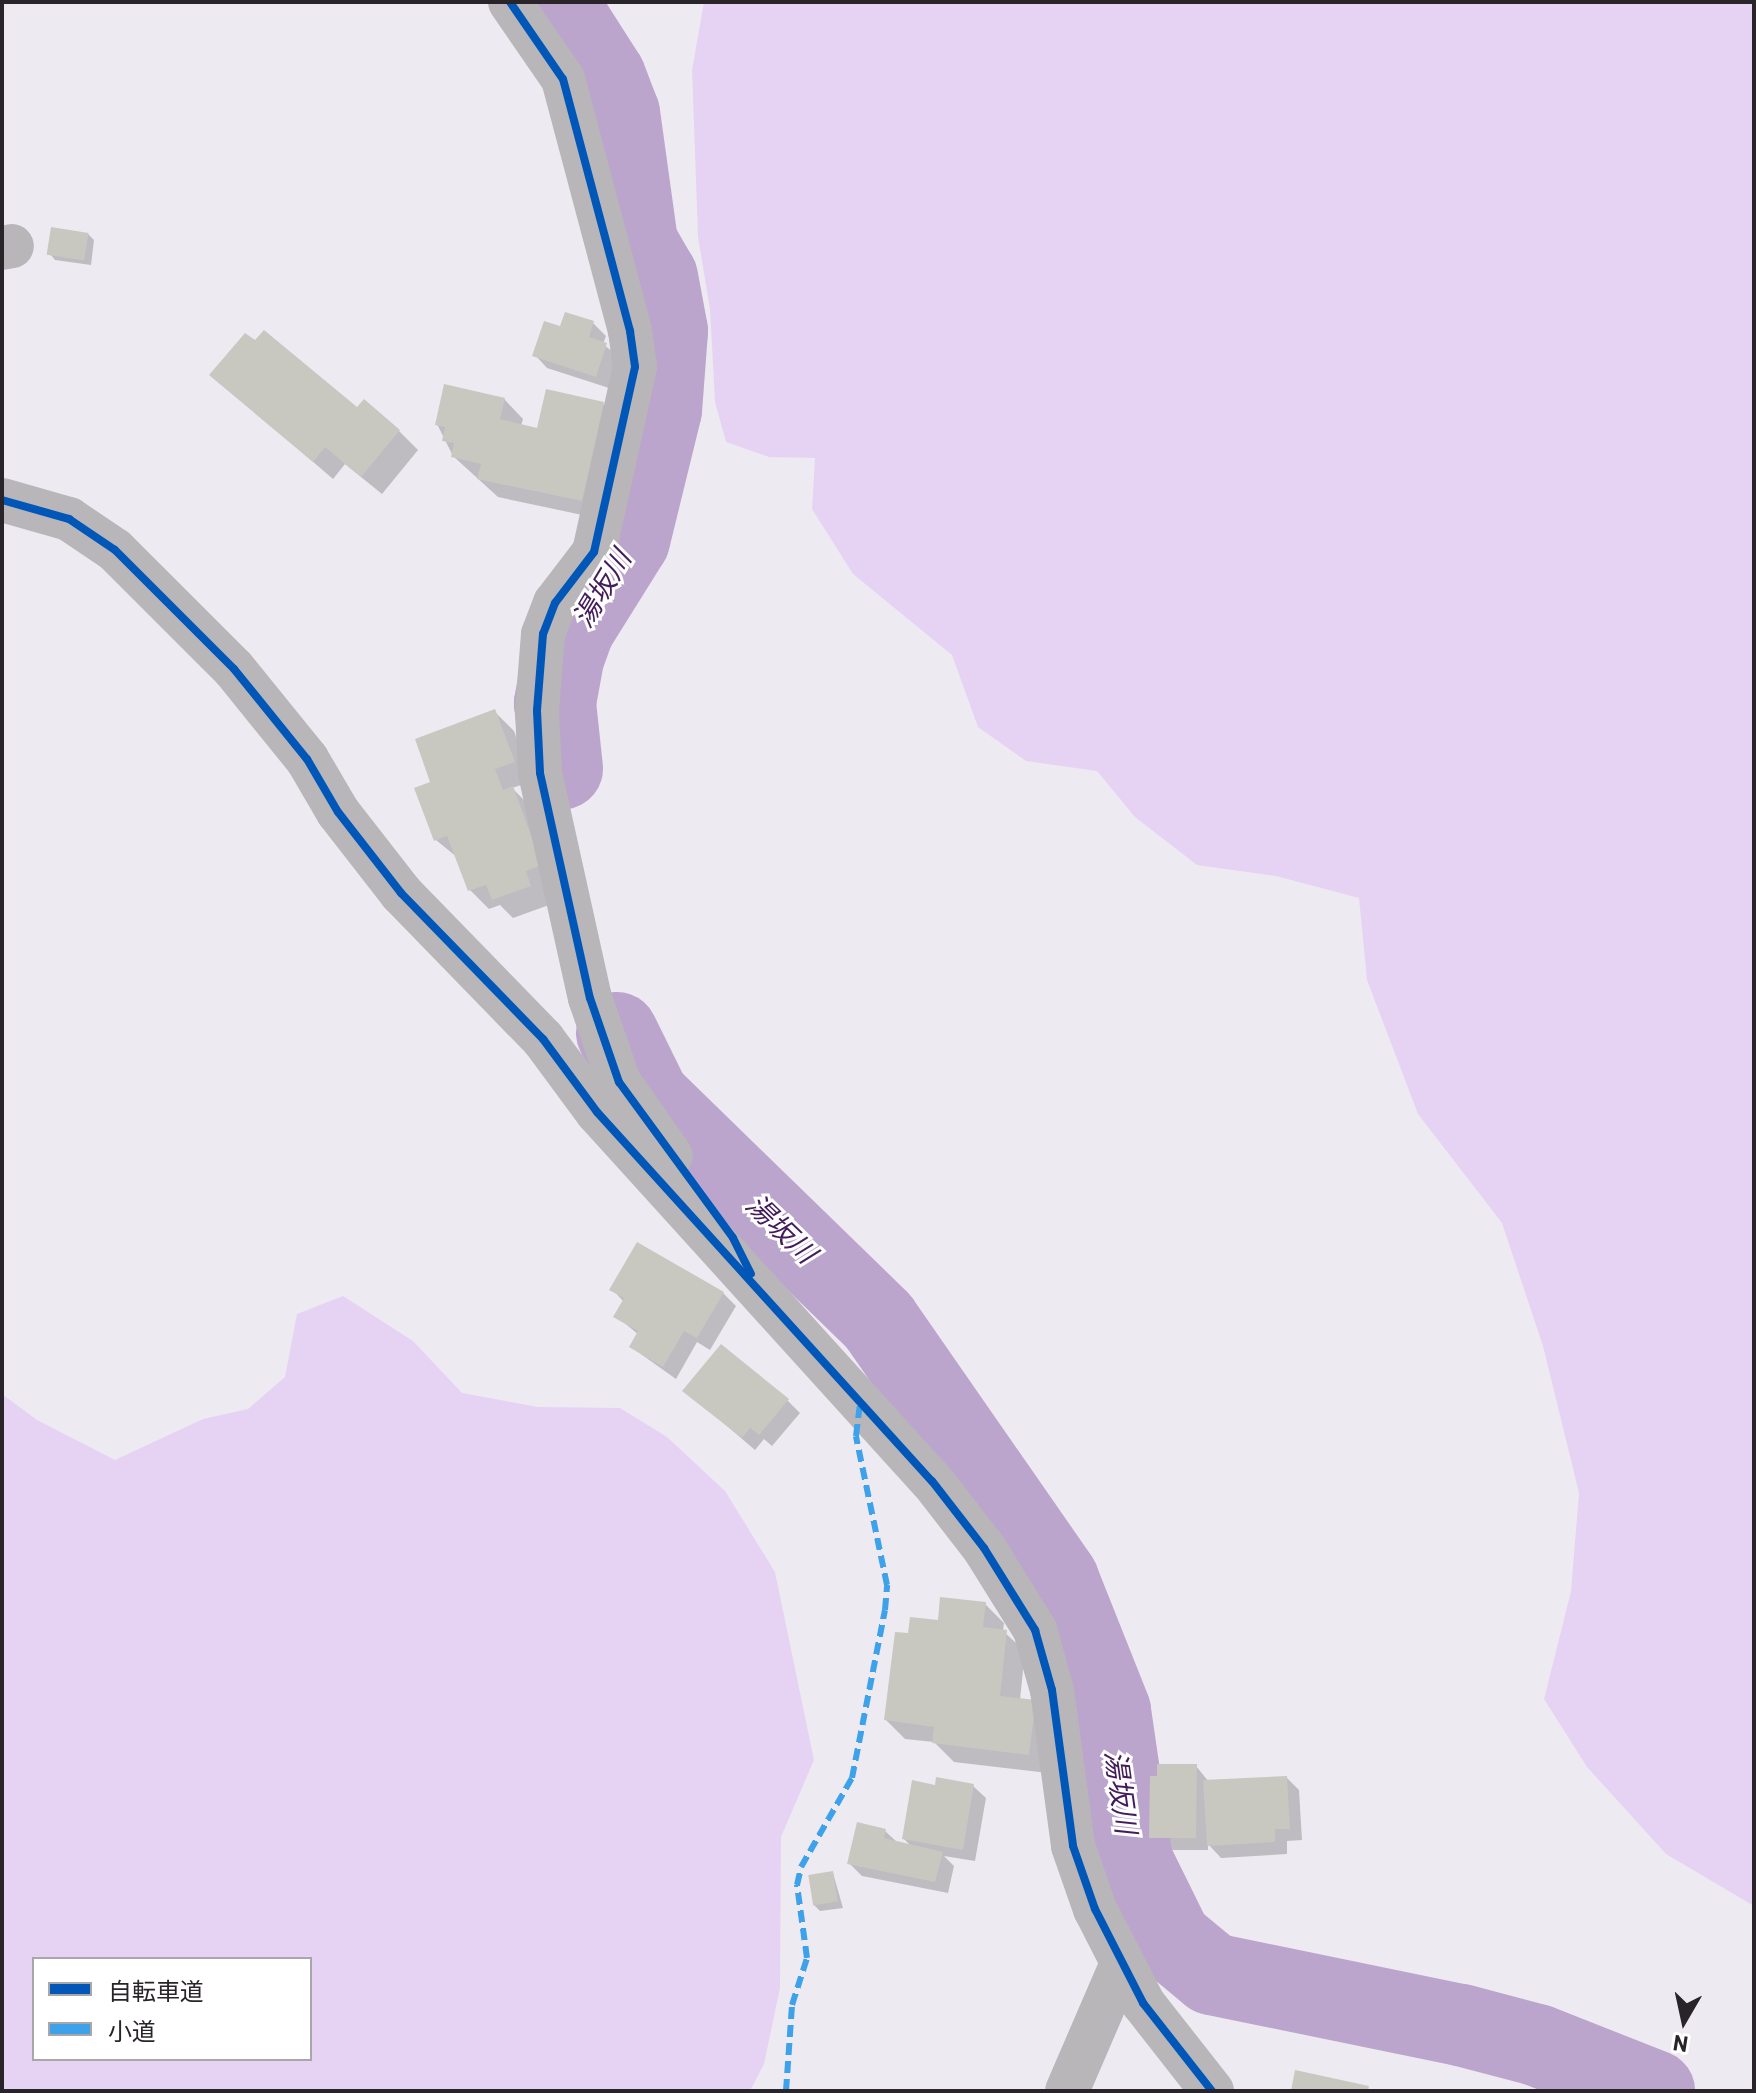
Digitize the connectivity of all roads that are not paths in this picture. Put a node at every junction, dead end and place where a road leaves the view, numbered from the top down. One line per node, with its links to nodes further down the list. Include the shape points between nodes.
1 (510, 2): 3 (street, via 563,79 635,367 594,552 555,603 543,634 537,711 540,773 590,998 619,1082 733,1238)
2 (2, 500): 3 (street, via 69,519 115,550 234,669 299,748 338,812 401,893 543,1039 597,1112)
3 (760, 1291): 4 (street, via 932,1481 1013,1587 1035,1630 1052,1690 1073,1846)
4 (1122, 1963): 5 (street); 6 (street, via 1171,2044)
5 (1067, 2091)
6 (1212, 2091)

